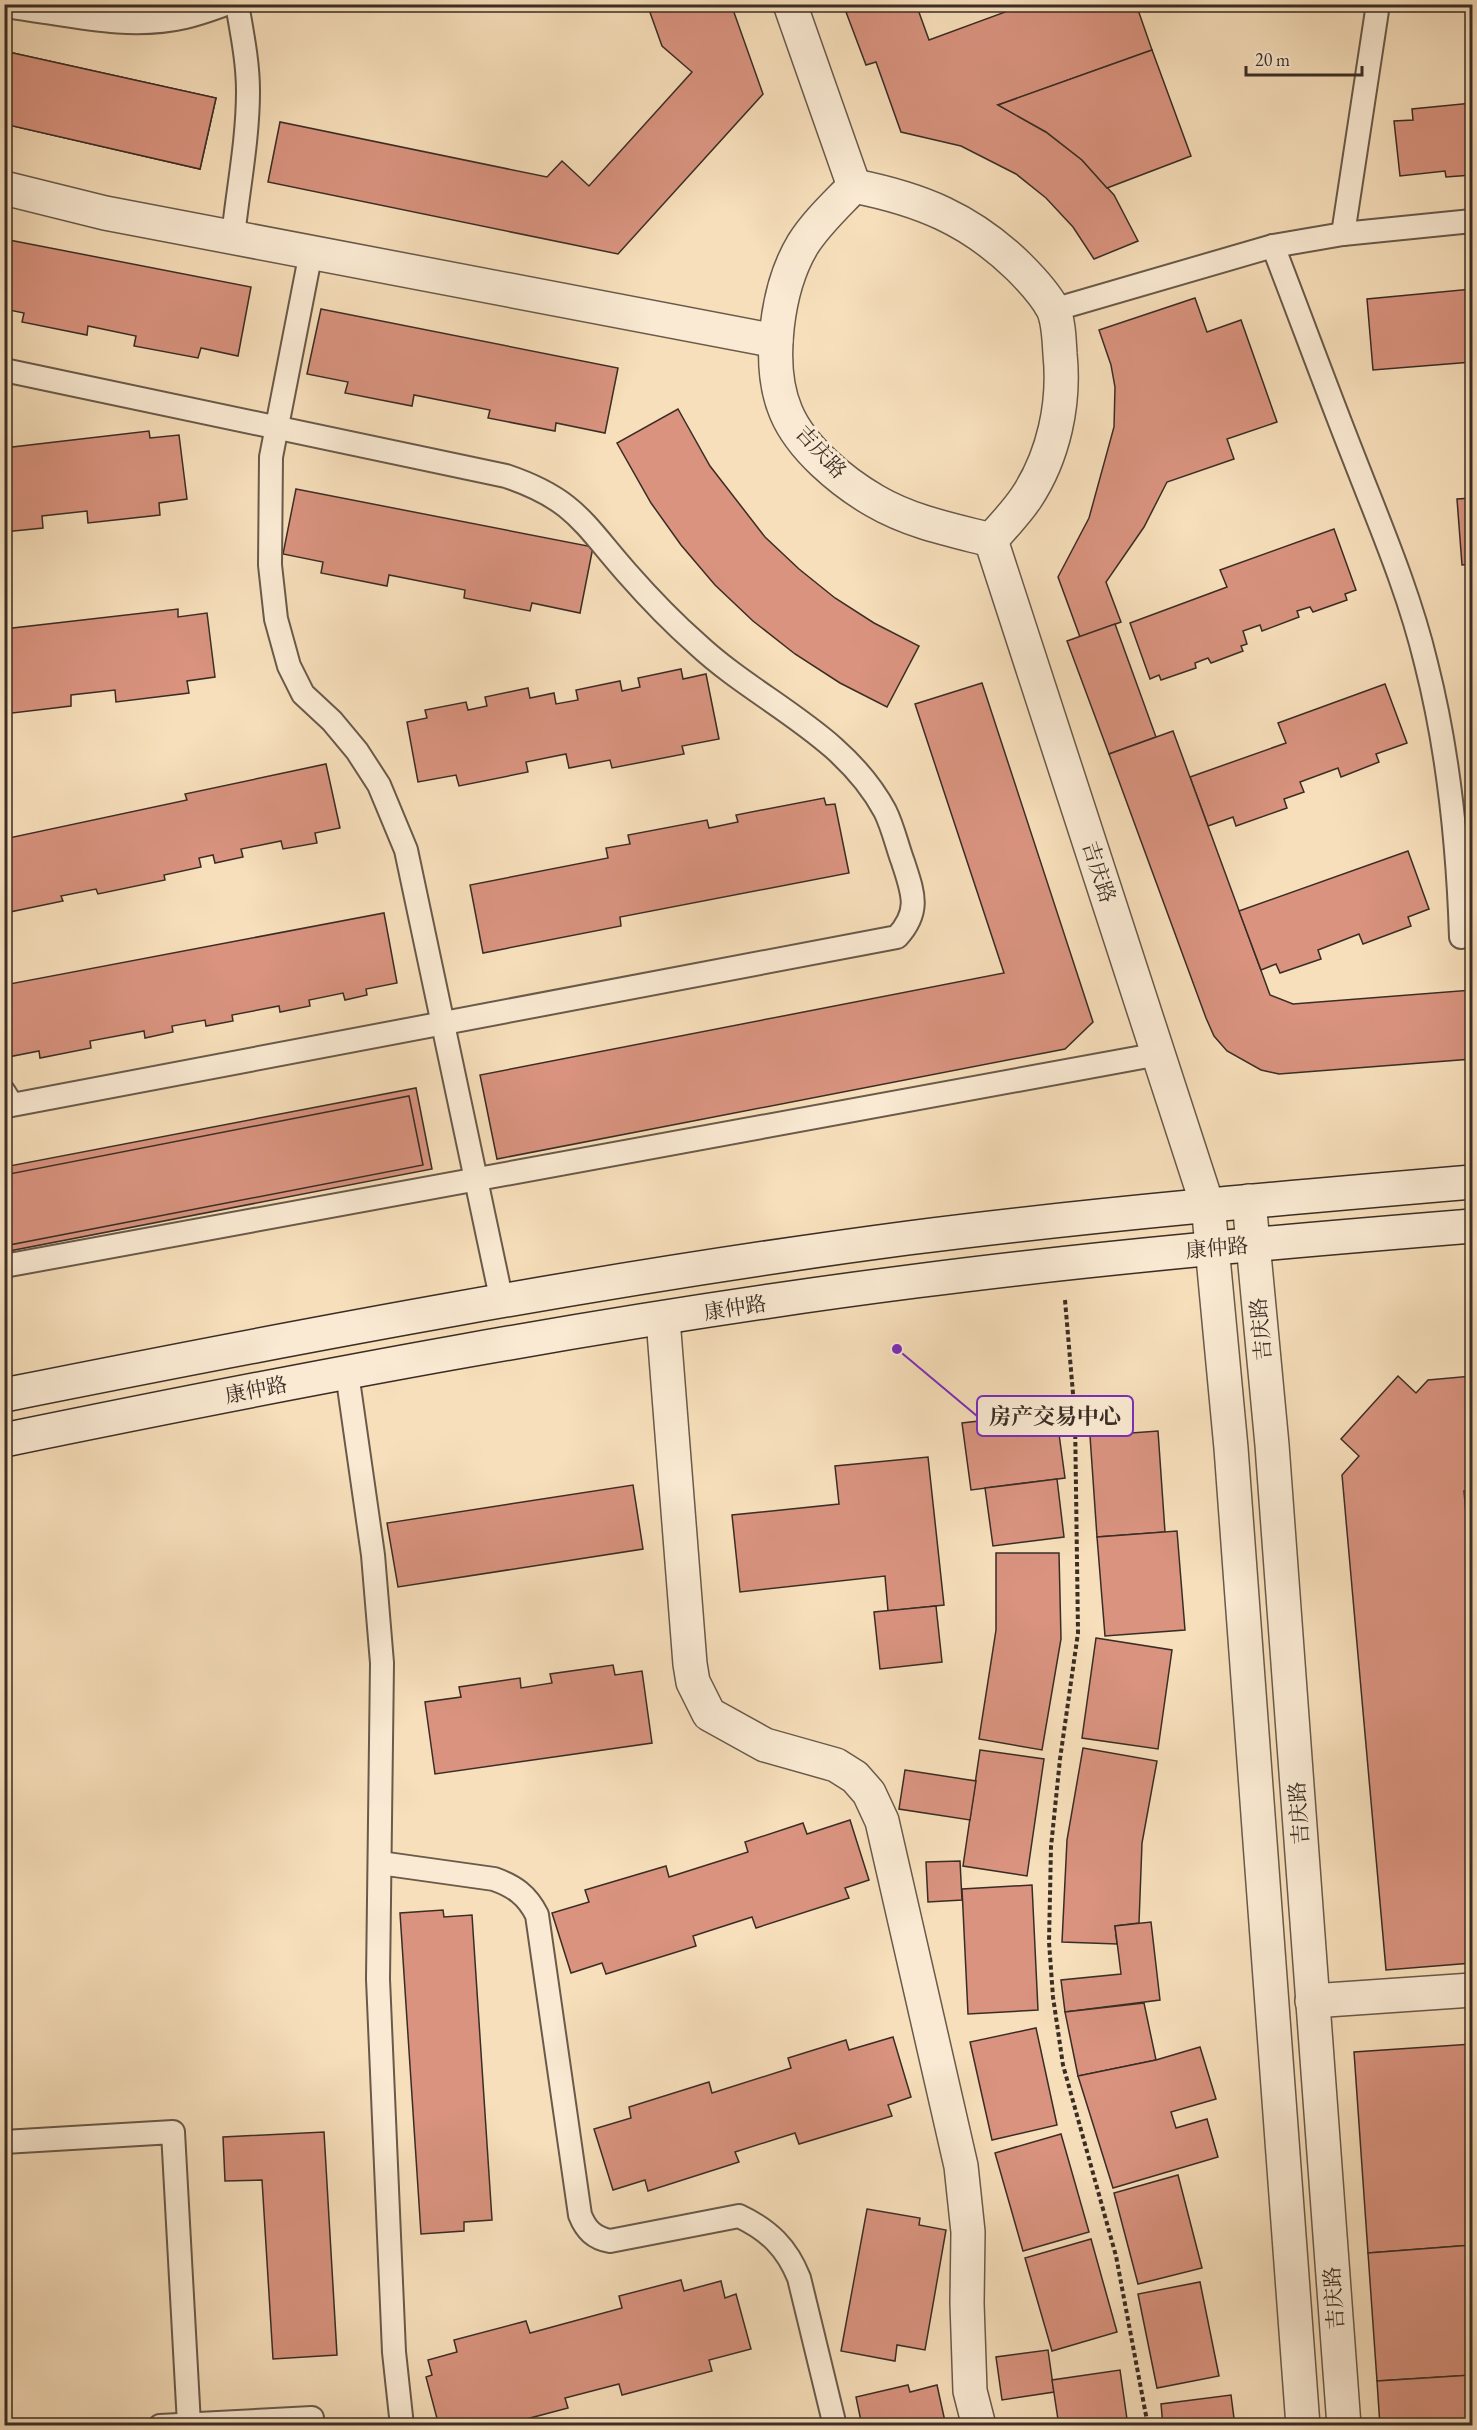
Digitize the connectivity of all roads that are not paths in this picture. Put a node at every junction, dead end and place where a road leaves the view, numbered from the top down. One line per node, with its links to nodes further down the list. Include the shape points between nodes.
1 (226, 4): 5 (lane, via 184,17 146,21 71,17)
2 (237, 4): 10 (lane, via 248,90)
3 (790, 4): 6 (street)
4 (1378, 4): 9 (lane)
5 (4, 6)
6 (854, 186): 13 (street, via 933,207 969,226 1030,278); 14 (street, 吉庆路, via 820,220 802,246 780,306)
7 (4, 189): 10 (street)
8 (1473, 221): 9 (lane)
9 (1343, 234): 11 (lane)
10 (233, 237): 12 (street)
11 (1273, 246): 13 (lane); 18 (lane, via 1382,525 1426,662 1452,798)
12 (311, 252): 14 (street); 16 (lane)
13 (1053, 310): 17 (street, via 1059,336 1061,391 1050,447 1026,498)
14 (776, 341): 17 (street, 吉庆路, via 778,377 786,412 823,461 875,501 906,516)
15 (4, 370): 16 (lane)
16 (276, 428): 19 (lane, via 271,457 270,565 280,637 303,694 357,751 379,784 394,817 406,850); 19 (lane, via 506,476 554,496 575,512 626,572 699,646 812,729 856,770 885,812 913,893 912,913 897,937)
17 (992, 540): 20 (street, 吉庆路)
18 (1461, 937)
19 (443, 1023): 21 (lane, via 12,1105); 22 (lane)
20 (1159, 1054): 22 (lane); 25 (street, 吉庆路)
21 (4, 1092)
22 (476, 1180): 29 (lane); 30 (lane)
23 (1473, 1182): 24 (street, 康仲路)
24 (1249, 1201): 25 (street, 康仲路); 27 (street, 吉庆路)
25 (1207, 1204): 28 (street, 吉庆路); 30 (street, 康仲路, via 906,1239)
26 (1473, 1226): 27 (street, 康仲路)
27 (1253, 1244): 28 (street, 康仲路); 37 (street, 吉庆路, via 1272,1445)
28 (1212, 1248): 31 (street, 康仲路, via 912,1281); 45 (street, 吉庆路, via 1231,1448)
29 (4, 1266)
30 (502, 1302): 33 (street, 康仲路)
31 (663, 1319): 32 (street, 康仲路); 44 (street, via 690,1664 699,1698 709,1714 765,1745 836,1765 855,1777 869,1793 882,1821 961,2166 968,2232 970,2391)
32 (347, 1373): 34 (street, 康仲路); 35 (lane, via 373,1555 382,1663)
33 (4, 1395)
34 (4, 1440)
35 (380, 1863): 42 (lane, via 378,1979 394,2352); 43 (lane, via 494,1879 510,1884 531,1903 537,1915 584,2225 599,2239 610,2241 739,2216 773,2236 799,2278)
36 (1473, 1990): 37 (street)
37 (1312, 2001): 46 (street, 吉庆路)
38 (4, 2142): 40 (lane, via 173,2132)
39 (312, 2418): 40 (lane)
40 (189, 2424): 41 (lane)
41 (160, 2426)
42 (402, 2426)
43 (835, 2426)
44 (979, 2426)
45 (1303, 2426)
46 (1344, 2426)

